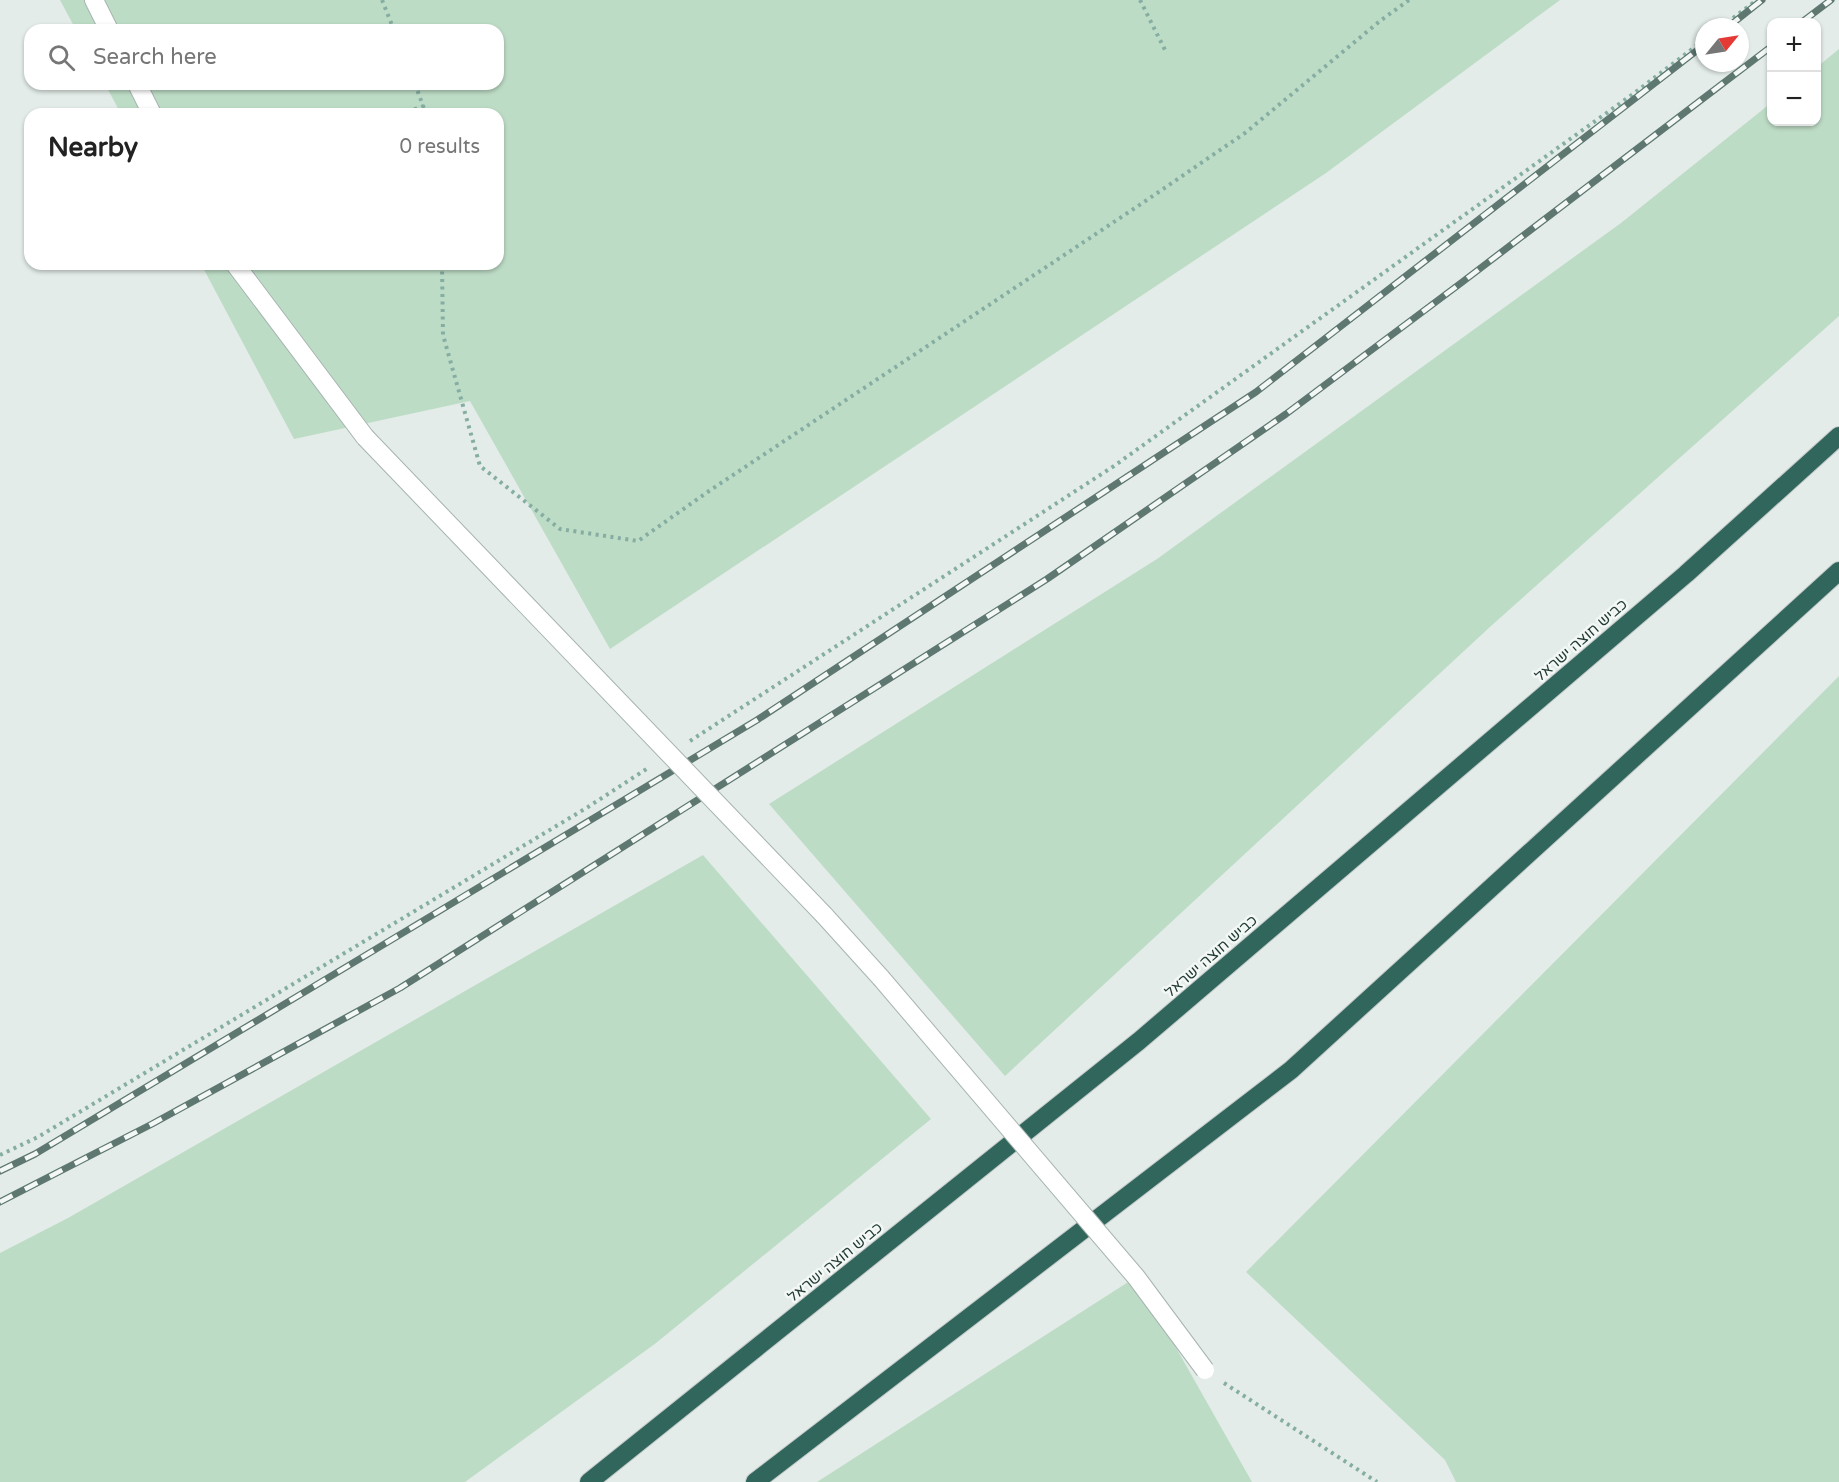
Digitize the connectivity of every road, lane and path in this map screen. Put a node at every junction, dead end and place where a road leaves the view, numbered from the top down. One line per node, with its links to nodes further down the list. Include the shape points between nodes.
1 (94, 0): 7 (street)
2 (382, 0): 8 (path)
3 (1140, 0): 10 (path)
4 (1409, 0): 17 (path, via 1245,133 638,542 560,529 480,466 443,335)
5 (1757, 0): 6 (path)
6 (1733, 18)
7 (106, 24)
8 (392, 24)
9 (1695, 47): 20 (path, via 1114,466)
10 (1165, 50)
11 (140, 90): 14 (street)
12 (417, 90): 13 (path)
13 (424, 106): 15 (path)
14 (149, 108)
15 (418, 108)
16 (240, 270): 23 (street, bridge, via 365,437 881,978 1136,1277)
17 (442, 270)
18 (1839, 436): 24 (highway, כביש חוצה ישראל, via 1686,574 1138,1041)
19 (1839, 572): 25 (highway, via 1291,1070)
20 (687, 743)
21 (657, 762): 22 (path, via 38,1137)
22 (0, 1155)
23 (1205, 1370): 26 (path)
24 (589, 1482)
25 (755, 1482)
26 (1377, 1482)

